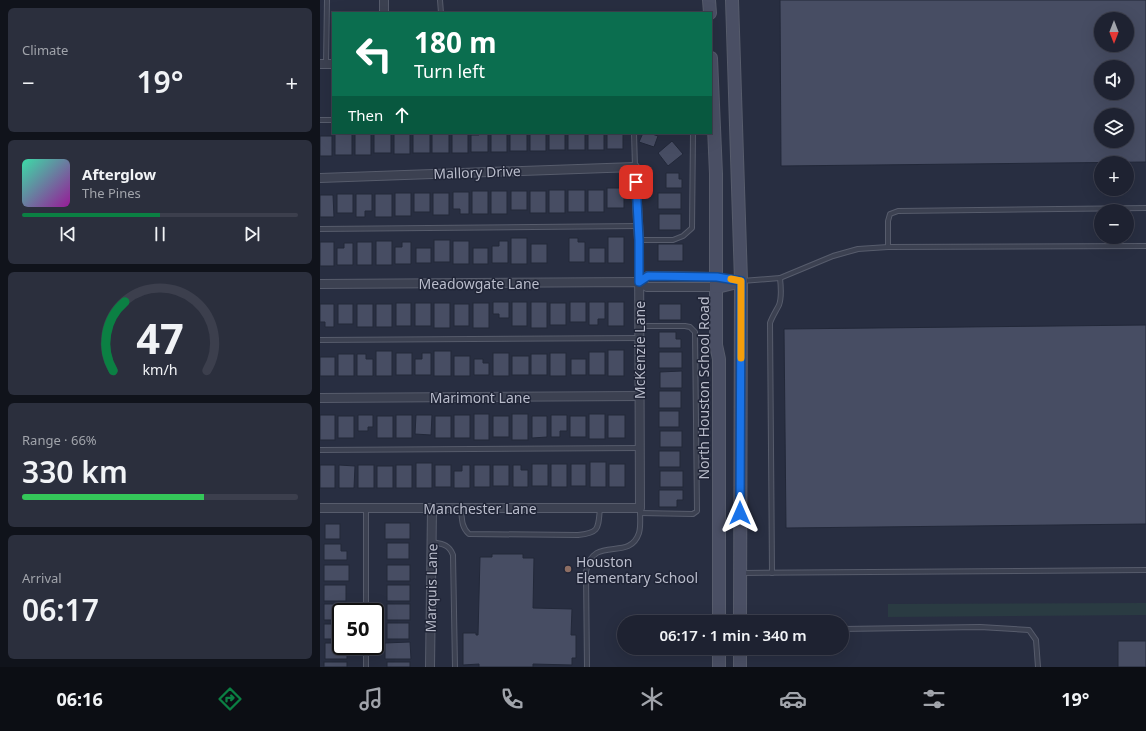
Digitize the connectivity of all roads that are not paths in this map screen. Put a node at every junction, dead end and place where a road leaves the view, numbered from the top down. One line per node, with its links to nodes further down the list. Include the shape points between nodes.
1 (327, 0): 9 (lane)
2 (384, 0): 6 (street)
3 (440, 0): 7 (lane)
4 (709, 0): 8 (main road)
5 (732, 0): 24 (main road)
6 (384, 12)
7 (441, 12)
8 (710, 12)
9 (326, 64)
10 (712, 81): 26 (main road, North Houston School Road)
11 (320, 120): 12 (lane)
12 (332, 120)
13 (634, 134): 15 (lane)
14 (693, 134): 20 (lane, via 692,228 673,240)
15 (635, 167): 16 (street, Mallory Drive); 18 (street, McKenzie Lane)
16 (320, 178)
17 (1146, 208): 22 (lane, via 898,211 890,214 888,221)
18 (638, 226): 19 (lane); 20 (street, McKenzie Lane)
19 (320, 229)
20 (639, 240): 25 (street, McKenzie Lane)
21 (1146, 246): 22 (lane)
22 (888, 247): 23 (lane, via 858,249 833,256)
23 (780, 278): 24 (lane); 44 (lane, via 781,297 770,323)
24 (741, 281): 26 (main road); 43 (main road)
25 (639, 282): 26 (street, Meadowgate Lane, via 648,276); 27 (street, Meadowgate Lane); 28 (street, McKenzie Lane)
26 (717, 282): 46 (main road, North Houston School Road)
27 (320, 284)
28 (639, 326): 29 (street, McKenzie Lane); 40 (lane, via 690,326 695,332 697,511 693,514)
29 (639, 338): 30 (lane); 31 (street, McKenzie Lane)
30 (320, 340)
31 (640, 396): 32 (street, Marimont Lane); 33 (street, McKenzie Lane)
32 (320, 398)
33 (640, 448): 34 (lane); 40 (street, McKenzie Lane)
34 (320, 450)
35 (320, 508): 36 (street, Manchester Lane)
36 (366, 508): 37 (street, Manchester Lane); 45 (lane)
37 (432, 508): 38 (street, Manchester Lane); 41 (street, Marquis Lane)
38 (461, 508): 39 (street, Manchester Lane); 39 (lane, via 462,523 469,534 578,535 591,534 595,530)
39 (600, 508): 40 (street, Manchester Lane)
40 (640, 510): 55 (lane, via 639,533 635,540 622,548 598,552 587,564)
41 (431, 542): 53 (street, Marquis Lane); 54 (lane, via 444,544 451,549 453,555)
42 (1146, 570): 44 (lane)
43 (740, 573): 44 (lane); 47 (main road)
44 (772, 573)
45 (366, 603)
46 (719, 615)
47 (740, 615)
48 (849, 629): 58 (lane, via 1029,630 1036,640)
49 (366, 655): 52 (lane)
50 (719, 655): 56 (main road)
51 (740, 655): 57 (main road)
52 (366, 667)
53 (430, 667)
54 (455, 667)
55 (587, 667)
56 (719, 667)
57 (740, 667)
58 (1038, 667)

